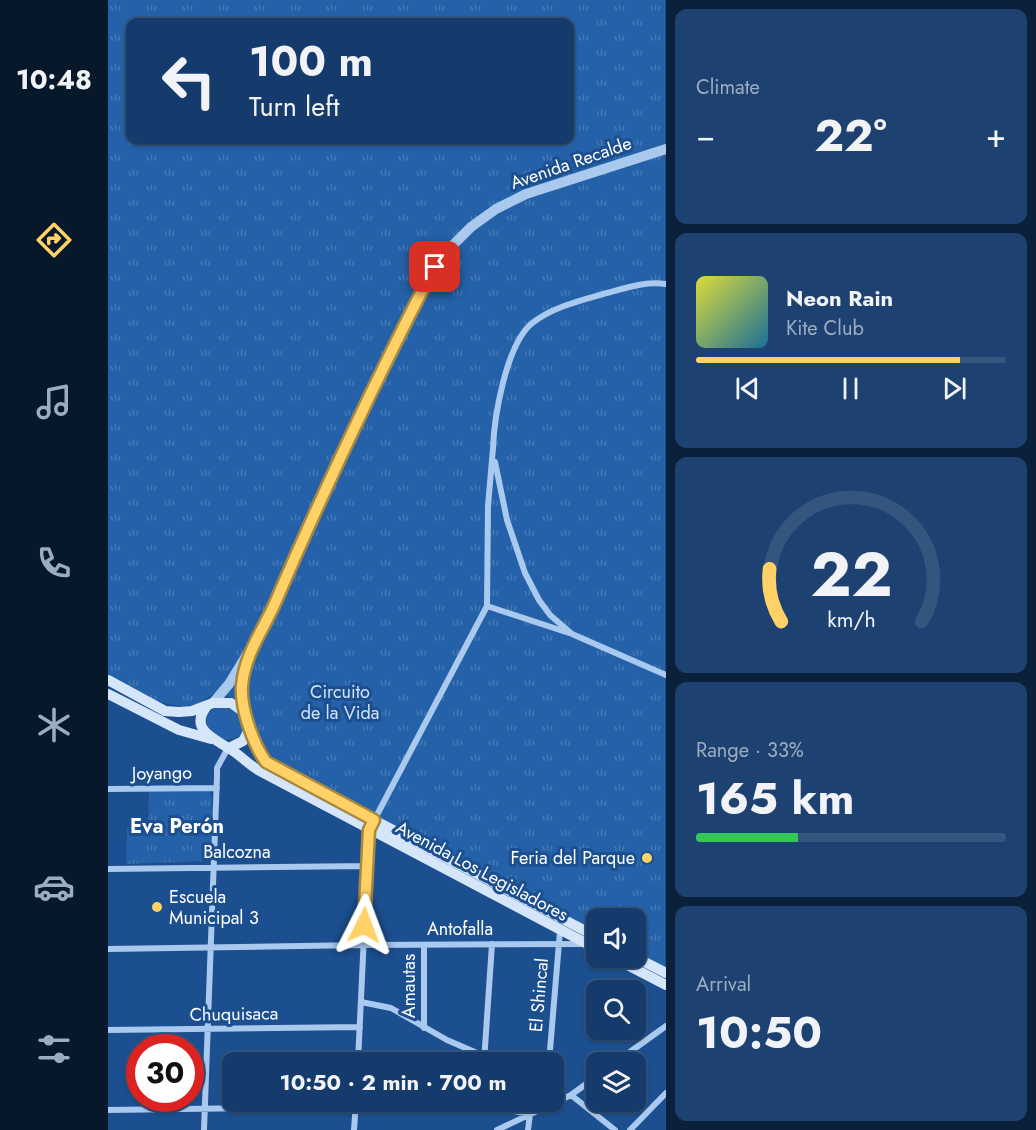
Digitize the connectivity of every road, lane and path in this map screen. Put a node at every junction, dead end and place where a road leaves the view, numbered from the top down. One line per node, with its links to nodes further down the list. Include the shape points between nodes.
1 (666, 148): 6 (street, Avenida Recalde, via 526,194 471,227 450,248 430,276 402,330)
2 (666, 284): 3 (street, via 651,283 598,296 545,315 530,325 521,335 503,383)
3 (493, 448): 4 (street); 5 (street, via 507,520 525,573 550,615)
4 (487, 606): 5 (street); 17 (street)
5 (572, 634): 7 (street)
6 (250, 652): 10 (street, Avenida Recalde); 11 (street, Avenida Recalde, via 242,683)
7 (666, 675)
8 (108, 680): 10 (main road, via 165,711 186,712)
9 (108, 694): 13 (main road, via 179,730)
10 (210, 705): 11 (main road, via 231,703); 13 (main road, via 201,716 201,724)
11 (245, 713): 12 (main road)
12 (250, 725): 14 (main road, via 246,738); 17 (main road, Avenida Los Legisladores, via 261,756 271,766)
13 (211, 739): 14 (main road)
14 (229, 748): 15 (street, via 218,768); 17 (main road, Avenida Los Legisladores, via 258,770)
15 (217, 788): 16 (street, Joyango); 18 (street)
16 (108, 789)
17 (371, 825): 19 (street); 21 (main road, Avenida Los Legisladores); 22 (main road, Avenida Los Legisladores)
18 (214, 866): 19 (street, Balcozna); 20 (street, Balcozna); 29 (street)
19 (367, 866): 26 (street)
20 (108, 868)
21 (560, 931): 23 (main road, Avenida Los Legisladores); 25 (street, El Shincal)
22 (586, 932)
23 (586, 942)
24 (492, 944): 25 (street, Antofalla); 27 (street, Antofalla); 43 (street)
25 (558, 944): 28 (street, Antofalla); 44 (street, El Shincal)
26 (363, 945): 27 (street, Antofalla); 29 (street, Antofalla); 35 (street)
27 (424, 945): 38 (street, Amautas)
28 (586, 946)
29 (211, 947): 30 (street, Antofalla); 39 (street)
30 (108, 949)
31 (646, 963): 33 (main road)
32 (633, 968): 34 (main road)
33 (666, 973)
34 (666, 985)
35 (361, 1002): 37 (street); 38 (street, via 391,1008)
36 (665, 1026): 45 (street)
37 (360, 1027): 39 (street, Chuquisaca); 41 (street)
38 (424, 1028): 42 (street)
39 (208, 1029): 40 (street, Chuquisaca); 51 (street)
40 (108, 1030)
41 (359, 1052)
42 (470, 1052)
43 (484, 1052)
44 (550, 1052)
45 (630, 1052)
46 (586, 1084): 47 (street)
47 (571, 1095): 49 (street); 61 (street)
48 (665, 1095): 62 (street)
49 (564, 1097)
50 (222, 1108): 51 (street)
51 (205, 1109): 52 (street); 57 (street)
52 (108, 1110)
53 (355, 1112): 58 (street)
54 (521, 1112): 56 (street)
55 (533, 1112): 56 (street)
56 (530, 1114): 59 (street); 60 (street)
57 (204, 1130)
58 (354, 1130)
59 (497, 1130)
60 (528, 1130)
61 (615, 1130)
62 (630, 1130)

